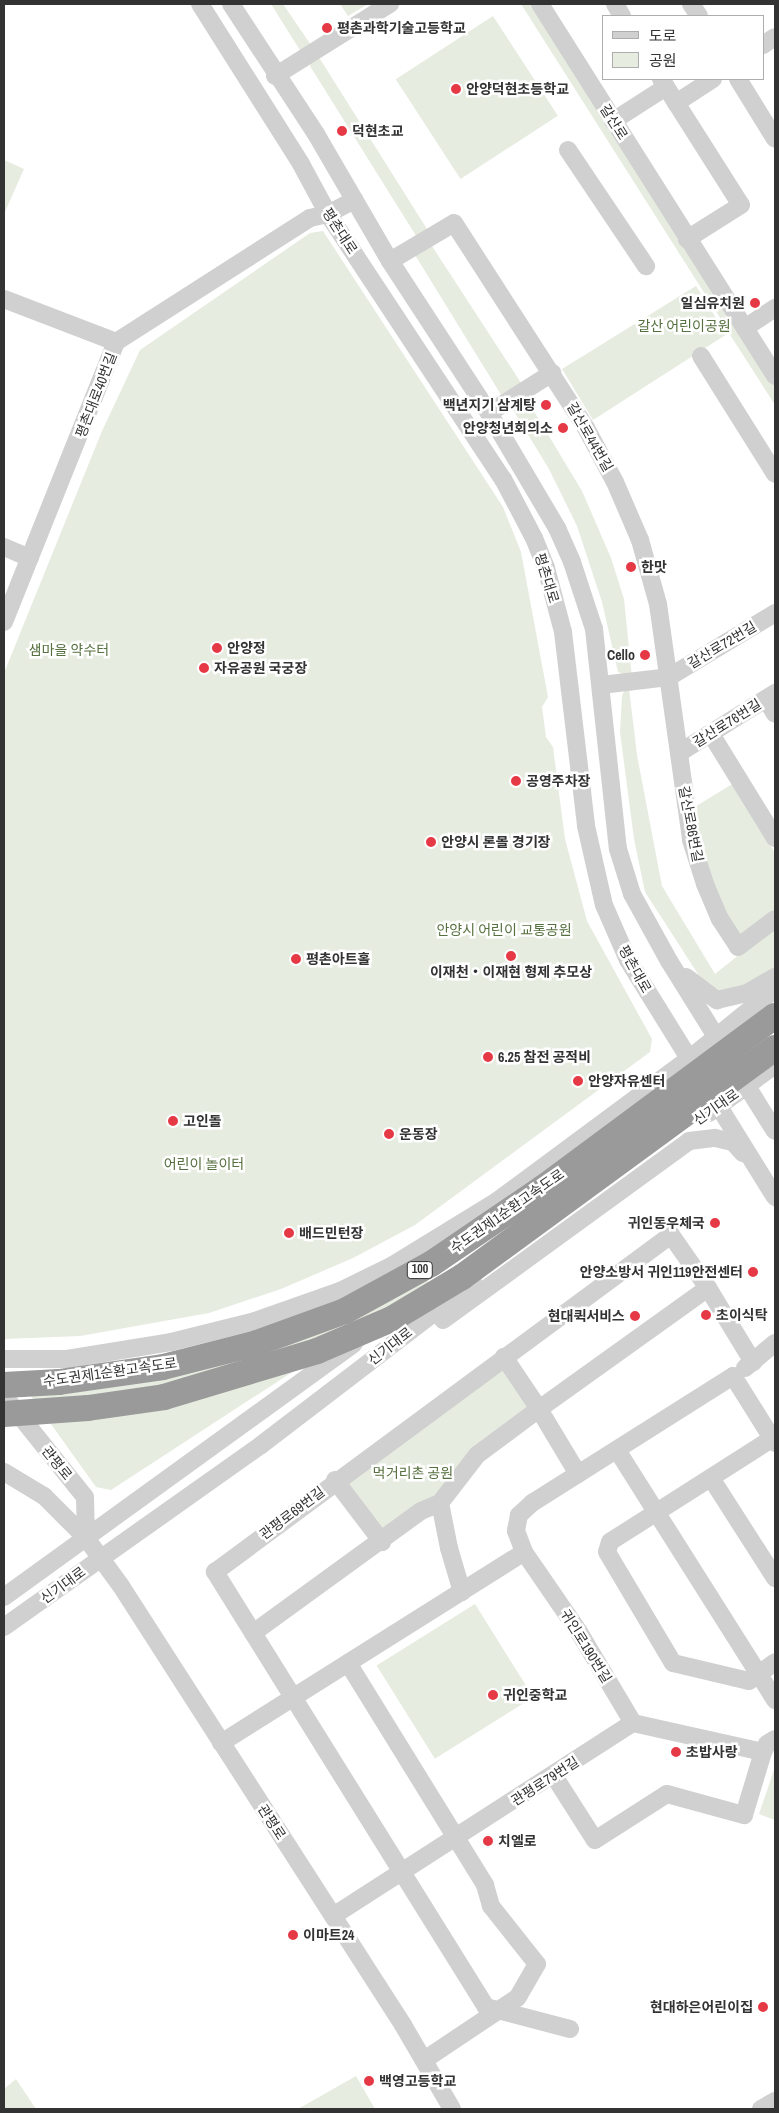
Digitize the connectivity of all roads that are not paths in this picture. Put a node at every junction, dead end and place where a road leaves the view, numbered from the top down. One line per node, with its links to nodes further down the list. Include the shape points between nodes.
1 (200, 4): 20 (street, 평촌대로, via 301,164)
2 (231, 4): 11 (street, 평촌대로)
3 (390, 4): 11 (street)
4 (540, 4): 16 (street, 갈산로)
5 (615, 4): 7 (street)
6 (691, 4): 8 (street)
7 (621, 15)
8 (698, 15)
9 (775, 37): 10 (street)
10 (764, 45)
11 (275, 76): 19 (street, 평촌대로, via 316,134)
12 (711, 80): 15 (street)
13 (739, 80): 17 (street)
14 (663, 83): 15 (street); 16 (street)
15 (676, 103): 21 (street, via 741,206)
16 (613, 121): 21 (street, 갈산로)
17 (775, 140)
18 (568, 150): 23 (street)
19 (354, 200): 20 (street, 평촌대로40번길); 22 (street, 평촌대로)
20 (328, 214): 27 (street, 평촌대로40번길, via 310,218); 51 (street, 평촌대로, via 503,478 534,538 546,568 563,632 586,826 604,905 628,960)
21 (687, 240): 26 (street, 갈산로)
22 (390, 262): 29 (street, 갈산로44번길, via 454,223); 31 (street, 평촌대로)
23 (646, 266)
24 (4, 299): 27 (street)
25 (775, 308): 26 (street)
26 (745, 328): 30 (street, 갈산로)
27 (116, 342): 34 (street, 평촌대로40번길)
28 (701, 356): 32 (street)
29 (552, 372): 31 (street); 37 (street, 갈산로44번길, via 615,482 640,540 658,604)
30 (775, 376)
31 (490, 413): 38 (street, 평촌대로, via 557,528 572,562 594,630)
32 (775, 474)
33 (4, 547): 34 (street)
34 (30, 558): 36 (street, 평촌대로40번길)
35 (775, 613): 37 (street, 갈산로72번길)
36 (4, 622)
37 (669, 677): 38 (street); 42 (street, 갈산로86번길)
38 (601, 685): 45 (street, 평촌대로, via 618,849 632,894)
39 (770, 696): 40 (street); 41 (street, 갈산로76번길)
40 (775, 714)
41 (711, 734): 42 (street, 갈산로76번길); 43 (street)
42 (678, 753): 44 (street, 갈산로86번길, via 697,862 720,919 738,947)
43 (775, 838)
44 (775, 919)
45 (669, 961): 46 (street, via 700,990 717,1000 747,993); 49 (street, 평촌대로)
46 (775, 977)
47 (775, 988): 49 (street)
48 (775, 1016): 70 (highway, 수도권제1순환고속도로 / 100, via 543,1188 432,1264 344,1311 257,1343 163,1367 60,1382)
49 (716, 1036): 51 (street); 53 (street, 평촌대로)
50 (775, 1038): 53 (street, 신기대로)
51 (689, 1059): 55 (street, 평촌대로); 56 (street)
52 (775, 1061): 54 (street, 신기대로); 73 (highway, 수도권제1순환고속도로 / 100, via 462,1277 392,1319 317,1351 164,1397 88,1408)
53 (736, 1066): 54 (street, 평촌대로); 55 (street, 신기대로)
54 (748, 1085): 57 (street, 신기대로); 58 (street, 평촌대로)
55 (706, 1088): 57 (street, 평촌대로); 60 (street, 신기대로)
56 (627, 1104): 60 (street); 67 (street, via 454,1229 340,1291 255,1321 172,1342 67,1359)
57 (717, 1106): 59 (street, 평촌대로); 62 (street, 신기대로)
58 (775, 1131)
59 (756, 1166): 61 (street, 평촌대로); 63 (street, via 733,1142 715,1138 689,1141)
60 (596, 1168): 62 (street, 신기대로)
61 (775, 1197)
62 (559, 1206): 63 (street); 70 (street, via 349,1303 263,1335 174,1360); 75 (street, 신기대로); 83 (street, 신기대로)
63 (509, 1274): 75 (street)
64 (708, 1288): 66 (street, via 671,1235); 68 (street); 72 (street)
65 (775, 1343): 68 (street, 귀인로190번길)
66 (504, 1357): 72 (street); 80 (street)
67 (4, 1359)
68 (754, 1362): 69 (street, 귀인로190번길)
69 (733, 1376): 74 (street); 76 (street, 귀인로190번길)
70 (4, 1386)
71 (4, 1396): 83 (street, 관평로, via 85,1497)
72 (539, 1409): 78 (street); 81 (street, via 478,1455)
73 (4, 1414)
74 (774, 1440): 79 (street)
75 (261, 1445): 86 (street, 신기대로)
76 (617, 1450): 78 (street, 귀인로190번길); 82 (street)
77 (4, 1472): 83 (street, 관평로, via 44,1496)
78 (578, 1474): 85 (street, 귀인로190번길, via 519,1515 516,1531)
79 (711, 1478): 82 (street); 87 (street)
80 (335, 1480): 84 (street, 관평로69번길); 91 (street, 관평로69번길, via 215,1572)
81 (440, 1503): 84 (street, via 421,1511); 88 (street)
82 (656, 1514): 94 (street); 94 (street, via 610,1542 607,1552 673,1663 748,1681)
83 (86, 1538): 86 (street, 관평로); 89 (street, 신기대로)
84 (382, 1542): 91 (street)
85 (524, 1552): 88 (street); 97 (street, 귀인로190번길, via 579,1632)
86 (101, 1558): 90 (street, 신기대로); 98 (street, 관평로)
87 (775, 1578)
88 (462, 1592): 93 (street)
89 (4, 1597)
90 (4, 1627)
91 (253, 1633): 95 (street, 관평로69번길)
92 (775, 1662): 94 (street)
93 (348, 1663): 95 (street); 101 (street)
94 (758, 1674): 96 (street)
95 (293, 1697): 98 (street); 102 (street, 관평로69번길)
96 (775, 1700)
97 (633, 1723): 99 (street); 100 (street, 관평로79번길)
98 (221, 1743): 103 (street, 관평로)
99 (769, 1745): 100 (street, via 744,1815 667,1794 595,1840)
100 (554, 1776): 101 (street, 관평로79번길)
101 (456, 1838): 102 (street, 관평로79번길); 104 (street, via 485,1885 491,1906 537,1964 517,1998)
102 (403, 1872): 103 (street, 관평로79번길); 104 (street, via 486,2007)
103 (333, 1916): 106 (street, 관평로)
104 (503, 2010): 105 (street); 106 (street)
105 (570, 2029)
106 (424, 2060): 108 (street, 관평로)
107 (775, 2101): 109 (street)
108 (452, 2109)
109 (761, 2109)

